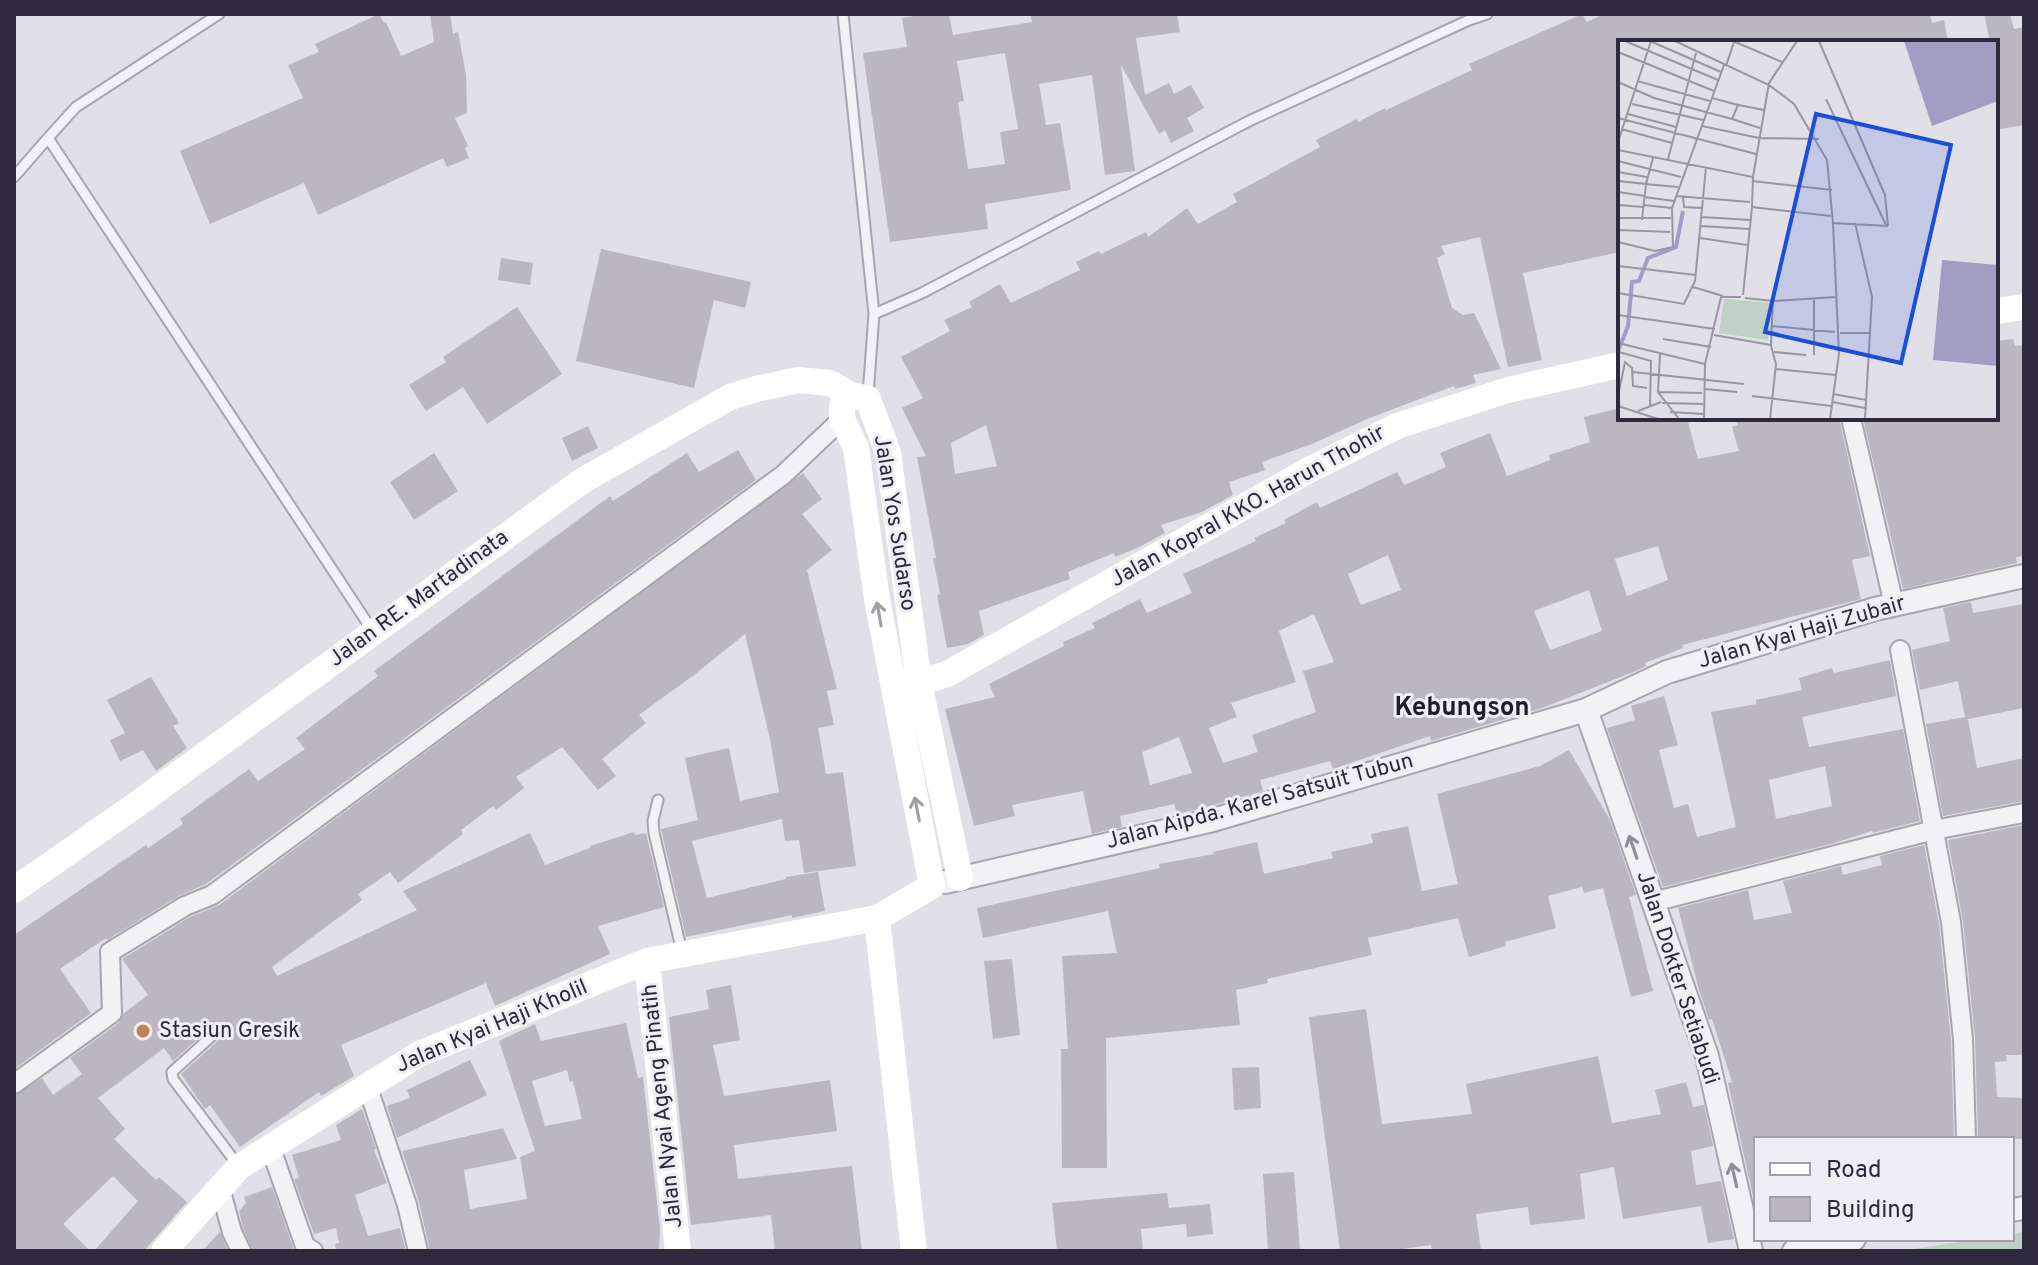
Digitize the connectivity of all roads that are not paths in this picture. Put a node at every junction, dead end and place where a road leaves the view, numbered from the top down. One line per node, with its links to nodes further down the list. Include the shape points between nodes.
1 (219, 14): 4 (lane, via 76,107)
2 (843, 14): 8 (lane)
3 (1487, 14): 8 (lane, via 1249,121)
4 (48, 138): 5 (lane); 14 (lane)
5 (15, 173)
6 (2024, 307): 7 (main road)
7 (1998, 311)
8 (874, 314): 10 (lane)
9 (1618, 365): 16 (main road, Jalan Kopral KKO. Harun Thohir, via 1508,390 1397,426 947,674)
10 (854, 404): 14 (main road, Jalan RE. Martadinata, via 830,383 798,380 730,397 582,481); 16 (main road, Jalan Yos Sudarso, via 877,599); 29 (street, via 783,475 225,886 110,952 112,1013)
11 (1851, 420): 13 (street)
12 (2024, 576): 13 (street, Jalan Kyai Haji Zubair)
13 (1894, 605): 17 (street, Jalan Kyai Haji Zubair, via 1667,672)
14 (374, 633): 23 (main road, Jalan RE. Martadinata)
15 (1900, 650): 20 (street)
16 (906, 687): 21 (main road, Jalan Yos Sudarso); 22 (main road, Jalan Yos Sudarso, one-way to 16)
17 (1586, 710): 21 (street, Jalan Aipda. Karel Satsuit Tubun, via 1213,820); 24 (street, Jalan Dokter Setiabudi, one-way to 17)
18 (658, 800): 26 (lane, via 654,833)
19 (2024, 813): 20 (street)
20 (1934, 830): 24 (street); 31 (street, via 1953,937)
21 (960, 878): 22 (street, Jalan Aipda. Karel Satsuit Tubun)
22 (932, 886): 25 (main road, Jalan Kyai Haji Kholil)
23 (14, 890)
24 (1653, 902): 42 (street, Jalan Dokter Setiabudi, one-way to 24, via 1707,1056)
25 (877, 918): 26 (main road, Jalan Kyai Haji Kholil); 41 (main road)
26 (683, 955): 27 (main road, Jalan Kyai Haji Kholil)
27 (647, 961): 30 (main road, Jalan Kyai Haji Kholil, via 419,1054); 40 (main road, Jalan Nyai Ageng Pinatih)
28 (213, 1035): 33 (lane, via 179,1063 173,1079)
29 (14, 1084)
30 (367, 1085): 32 (main road, Jalan Kyai Haji Kholil); 39 (street)
31 (1966, 1137)
32 (270, 1146): 33 (main road, Jalan Kyai Haji Kholil); 38 (street, via 305,1246)
33 (239, 1167): 34 (main road, Jalan Kyai Haji Kholil)
34 (220, 1188): 36 (main road, Jalan Kyai Haji Kholil); 37 (street)
35 (1844, 1241): 43 (street)
36 (164, 1251)
37 (241, 1251)
38 (313, 1251)
39 (418, 1251)
40 (678, 1251)
41 (914, 1251)
42 (1751, 1251)
43 (1794, 1251)

